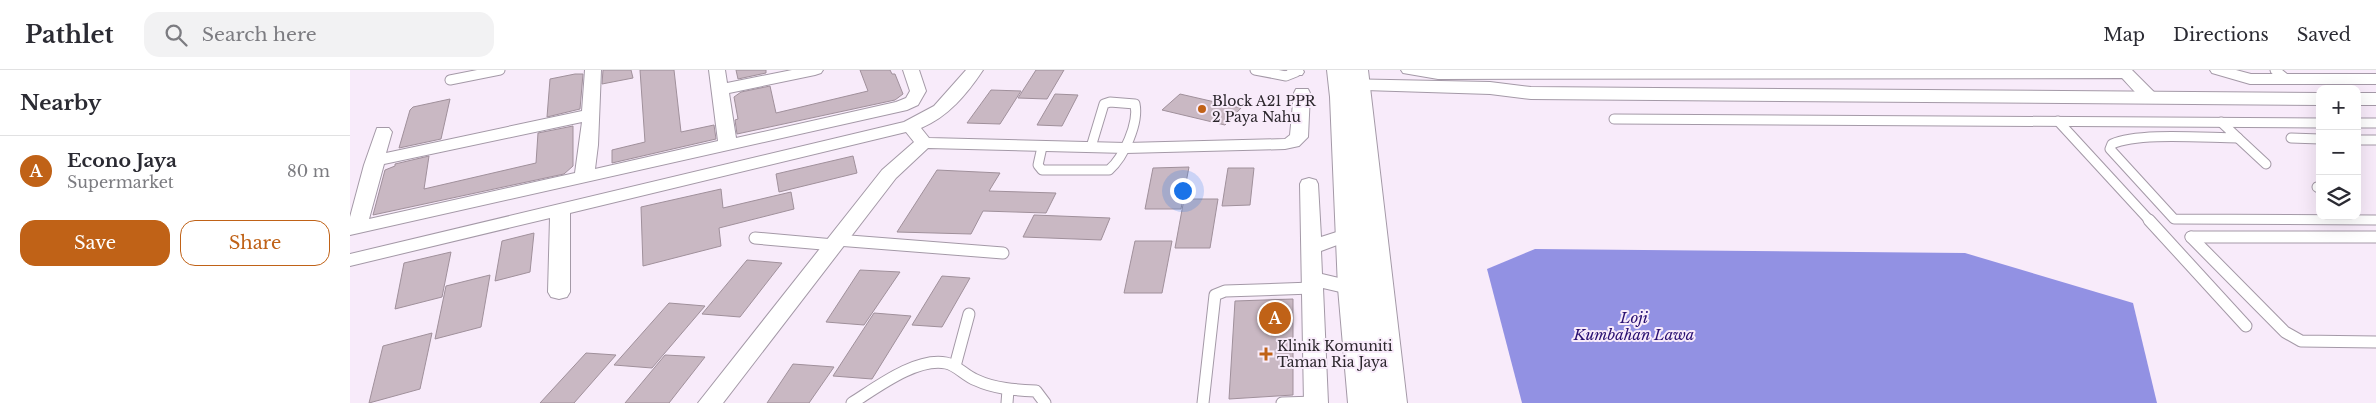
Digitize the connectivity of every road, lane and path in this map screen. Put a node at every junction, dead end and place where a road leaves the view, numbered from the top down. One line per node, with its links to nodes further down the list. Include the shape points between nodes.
1 (500, 70): 17 (lane)
2 (593, 70): 25 (street)
3 (717, 70): 19 (street)
4 (815, 70): 19 (street)
5 (911, 70): 40 (street, via 918,91 908,104)
6 (975, 70): 32 (street, via 937,114)
7 (1255, 70): 10 (lane, via 1286,76)
8 (1409, 70): 11 (street, via 1438,74)
9 (2218, 70): 14 (street, via 2250,79)
10 (1296, 71)
11 (1615, 72): 12 (street)
12 (1855, 72): 13 (street)
13 (2124, 72): 21 (street)
14 (2280, 74): 15 (street)
15 (2342, 74): 16 (street)
16 (2376, 79)
17 (450, 80)
18 (1350, 84): 21 (street, via 1494,98 1531,93); 53 (main road); 76 (main road, via 1364,147)
19 (720, 90): 40 (street)
20 (1302, 93): 43 (street, via 1299,137 1293,142)
21 (2152, 98): 22 (street)
22 (2316, 99)
23 (2361, 99): 24 (street)
24 (2376, 99)
25 (590, 115): 44 (street); 46 (street)
26 (1614, 119): 27 (lane)
27 (2058, 121): 28 (lane); 64 (lane)
28 (2221, 122): 29 (lane); 34 (lane)
29 (2316, 123)
30 (2361, 123): 31 (lane)
31 (2376, 123)
32 (910, 126): 39 (street); 48 (street)
33 (383, 132): 44 (street)
34 (2238, 138): 45 (lane); 49 (lane, via 2139,138 2119,140 2110,149 2174,219)
35 (2291, 138): 36 (lane)
36 (2316, 139)
37 (2361, 140): 38 (lane)
38 (2376, 140)
39 (924, 143): 41 (street); 56 (street, via 890,174)
40 (728, 146): 46 (street)
41 (1042, 147): 42 (street); 43 (lane, via 1038,165 1042,170 1076,171 1109,170 1118,164)
42 (1091, 147): 43 (street); 43 (lane, via 1104,104 1110,102 1135,104)
43 (1126, 148)
44 (375, 161): 52 (street)
45 (2266, 164)
46 (584, 177): 52 (street)
47 (1309, 184): 57 (street)
48 (560, 210): 59 (street); 62 (street)
49 (2316, 218)
50 (2361, 219): 51 (lane)
51 (2376, 220)
52 (353, 229)
53 (1349, 234): 57 (street); 61 (main road)
54 (755, 238): 56 (lane)
55 (2375, 238): 65 (lane, via 2191,237 2293,339)
56 (835, 242): 58 (lane); 69 (street)
57 (1311, 248): 60 (street)
58 (1003, 252)
59 (350, 260)
60 (1312, 284): 61 (street); 68 (street); 73 (lane, via 1225,291 1215,295)
61 (1353, 288): 75 (main road)
62 (558, 292)
63 (969, 314): 66 (lane)
64 (2246, 326)
65 (2376, 342)
66 (955, 366): 67 (lane, via 970,377); 70 (lane, via 944,362 910,370)
67 (1008, 390): 71 (lane); 72 (lane, via 1036,391)
68 (1316, 402): 74 (lane)
69 (710, 403)
70 (852, 403)
71 (1007, 403)
72 (1045, 403)
73 (1203, 403)
74 (1282, 403)
75 (1364, 403)
76 (1391, 403)

